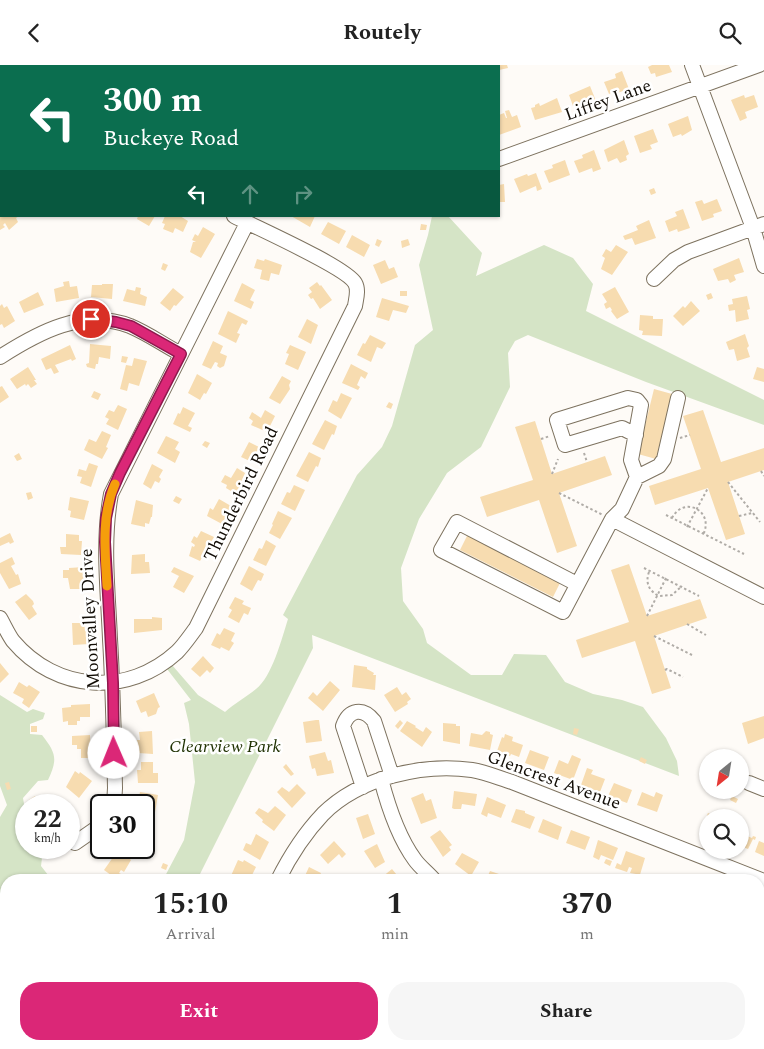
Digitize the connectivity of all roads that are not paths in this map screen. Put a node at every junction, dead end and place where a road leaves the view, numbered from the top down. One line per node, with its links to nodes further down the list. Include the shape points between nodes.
1 (692, 65): 3 (street)
2 (759, 65): 3 (street, Liffey Lane)
3 (700, 86): 4 (street, Liffey Lane); 6 (street)
4 (500, 159)
5 (240, 219): 9 (street, Moonvalley Drive); 18 (street, Thunderbird Road, via 349,276 358,292 355,306 196,627 179,651 161,665 136,678)
6 (758, 226): 7 (street); 8 (street, via 688,252)
7 (764, 266)
8 (654, 279)
9 (181, 354): 10 (street, via 131,326 91,319 45,331); 18 (street, Moonvalley Drive, via 111,494 106,518)
10 (0, 357)
11 (678, 397): 13 (street, via 664,459)
12 (636, 435): 12 (street, via 641,405 637,400 628,398 557,420 565,445 622,428); 13 (street, via 631,460)
13 (637, 477): 14 (street, via 622,509)
14 (612, 519): 15 (street); 16 (street)
15 (578, 584): 15 (street, via 457,521 441,550 563,612)
16 (764, 597)
17 (0, 618): 18 (street, Thunderbird Road, via 12,639 49,671 82,683)
18 (113, 683): 23 (street, Moonvalley Drive)
19 (386, 777): 21 (street, Glencrest Avenue); 21 (street, via 385,755 374,721 361,711 347,716 343,726); 25 (street, via 386,799 404,842); 26 (street, Glencrest Avenue, via 414,770 473,770 512,782)
20 (749, 783): 22 (street)
21 (363, 787): 24 (street, Glencrest Avenue, via 324,813 303,837)
22 (764, 789)
23 (115, 794)
24 (281, 874)
25 (428, 874)
26 (746, 874)

